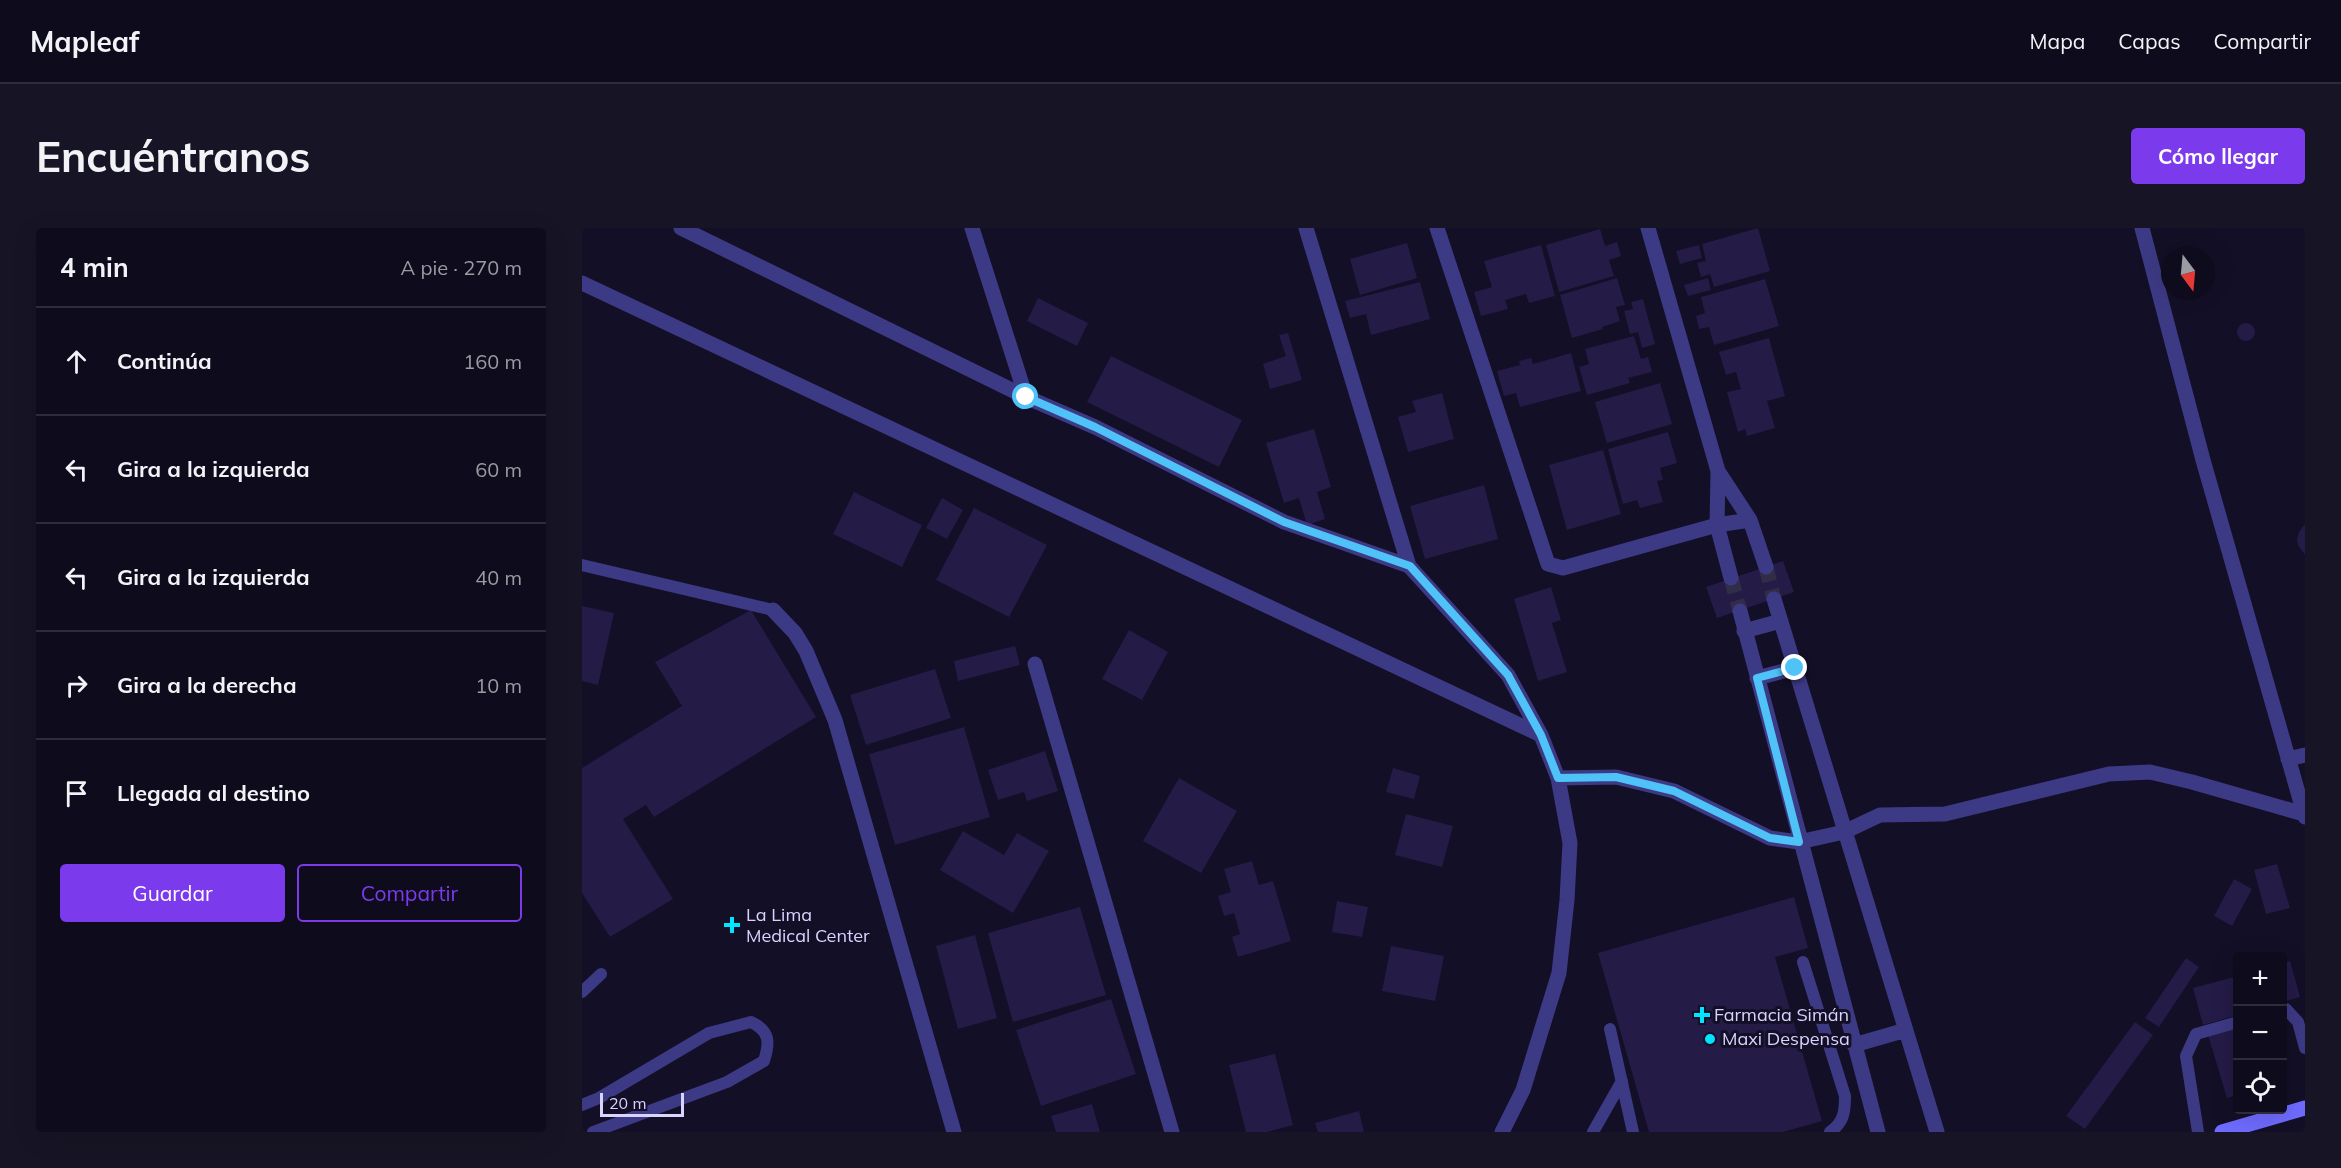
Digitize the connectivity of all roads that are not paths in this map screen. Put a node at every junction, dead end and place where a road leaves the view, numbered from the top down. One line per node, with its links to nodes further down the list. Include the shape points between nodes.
1 (681, 228): 8 (street)
2 (972, 228): 8 (street)
3 (1306, 228): 13 (street)
4 (1437, 228): 11 (street, via 1548,564 1563,568)
5 (1648, 228): 9 (street)
6 (2142, 228): 26 (street)
7 (582, 283): 24 (street)
8 (1026, 397): 13 (street, via 1095,427 1284,522)
9 (1718, 471): 10 (street); 11 (street)
10 (1750, 520): 11 (street); 14 (street)
11 (1717, 525): 15 (street)
12 (582, 565): 17 (lane)
13 (1410, 566): 24 (street, via 1508,675)
14 (1766, 567)
15 (1731, 578)
16 (1774, 599): 19 (street)
17 (773, 610): 44 (street, via 806,651 835,720)
18 (1740, 610): 20 (street)
19 (1781, 621): 20 (street); 22 (street)
20 (1744, 631): 23 (street)
21 (1035, 664): 45 (street)
22 (1795, 668): 23 (street); 29 (street)
23 (1757, 678): 30 (street)
24 (1541, 735): 27 (street)
25 (2305, 755): 26 (street)
26 (2288, 759): 28 (street)
27 (1558, 778): 30 (street, via 1616,777 1674,791 1770,838); 46 (street, via 1570,843 1559,973 1523,1090)
28 (2305, 815): 29 (street, via 2150,772 2109,774 1945,814 1880,816)
29 (1844, 831): 30 (street); 37 (street)
30 (1799, 842): 38 (street)
31 (1803, 962): 49 (lane, via 1845,1096 1845,1114)
32 (602, 974): 33 (lane)
33 (582, 992)
34 (2287, 1010): 39 (lane, via 2298,1022)
35 (2233, 1023): 52 (lane, via 2196,1034 2186,1056)
36 (1610, 1029): 40 (lane)
37 (1906, 1030): 38 (street); 51 (street)
38 (1854, 1045): 50 (street)
39 (2305, 1048)
40 (1622, 1081): 47 (lane); 48 (lane)
41 (582, 1106): 43 (lane, via 709,1033 751,1022 762,1027 767,1037 764,1061 727,1082)
42 (2305, 1108): 53 (street)
43 (593, 1132)
44 (954, 1132)
45 (1172, 1132)
46 (1502, 1132)
47 (1593, 1132)
48 (1633, 1132)
49 (1830, 1132)
50 (1878, 1132)
51 (1937, 1132)
52 (2198, 1132)
53 (2222, 1132)

